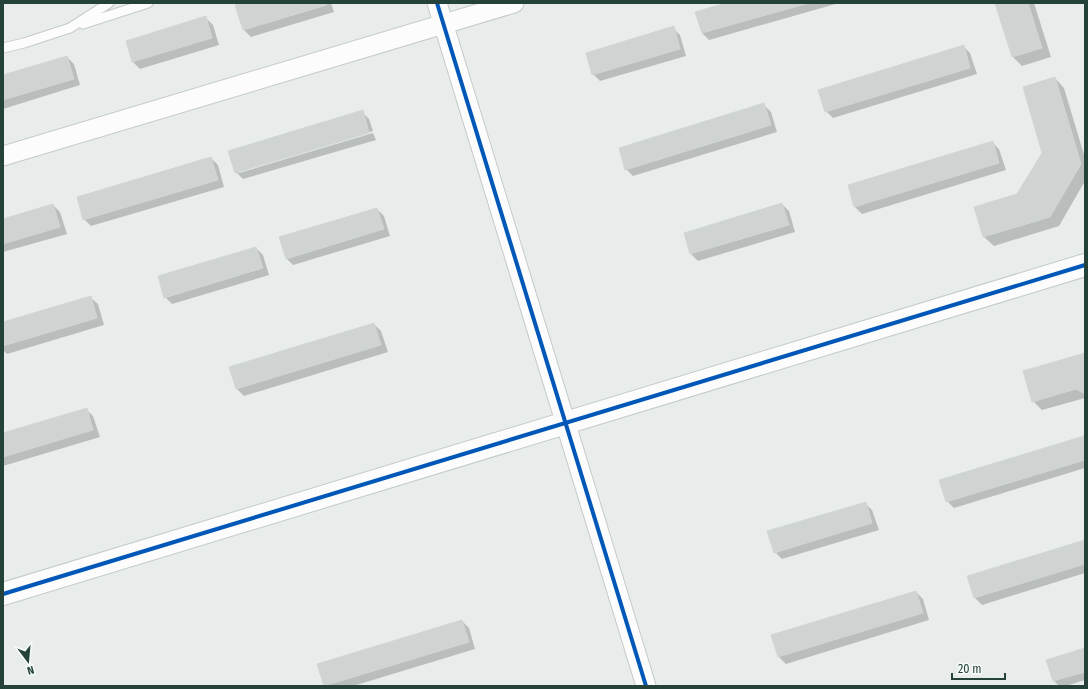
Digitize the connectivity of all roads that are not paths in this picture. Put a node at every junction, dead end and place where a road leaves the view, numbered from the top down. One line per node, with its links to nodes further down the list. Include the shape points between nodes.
1 (109, 3): 6 (lane)
2 (148, 3): 6 (lane)
3 (438, 3): 5 (street)
4 (514, 3): 5 (street)
5 (444, 24): 8 (street); 10 (street)
6 (70, 28): 7 (lane)
7 (3, 48)
8 (3, 156)
9 (1085, 265): 10 (street)
10 (566, 423): 11 (street); 12 (street)
11 (3, 594)
12 (646, 686)

